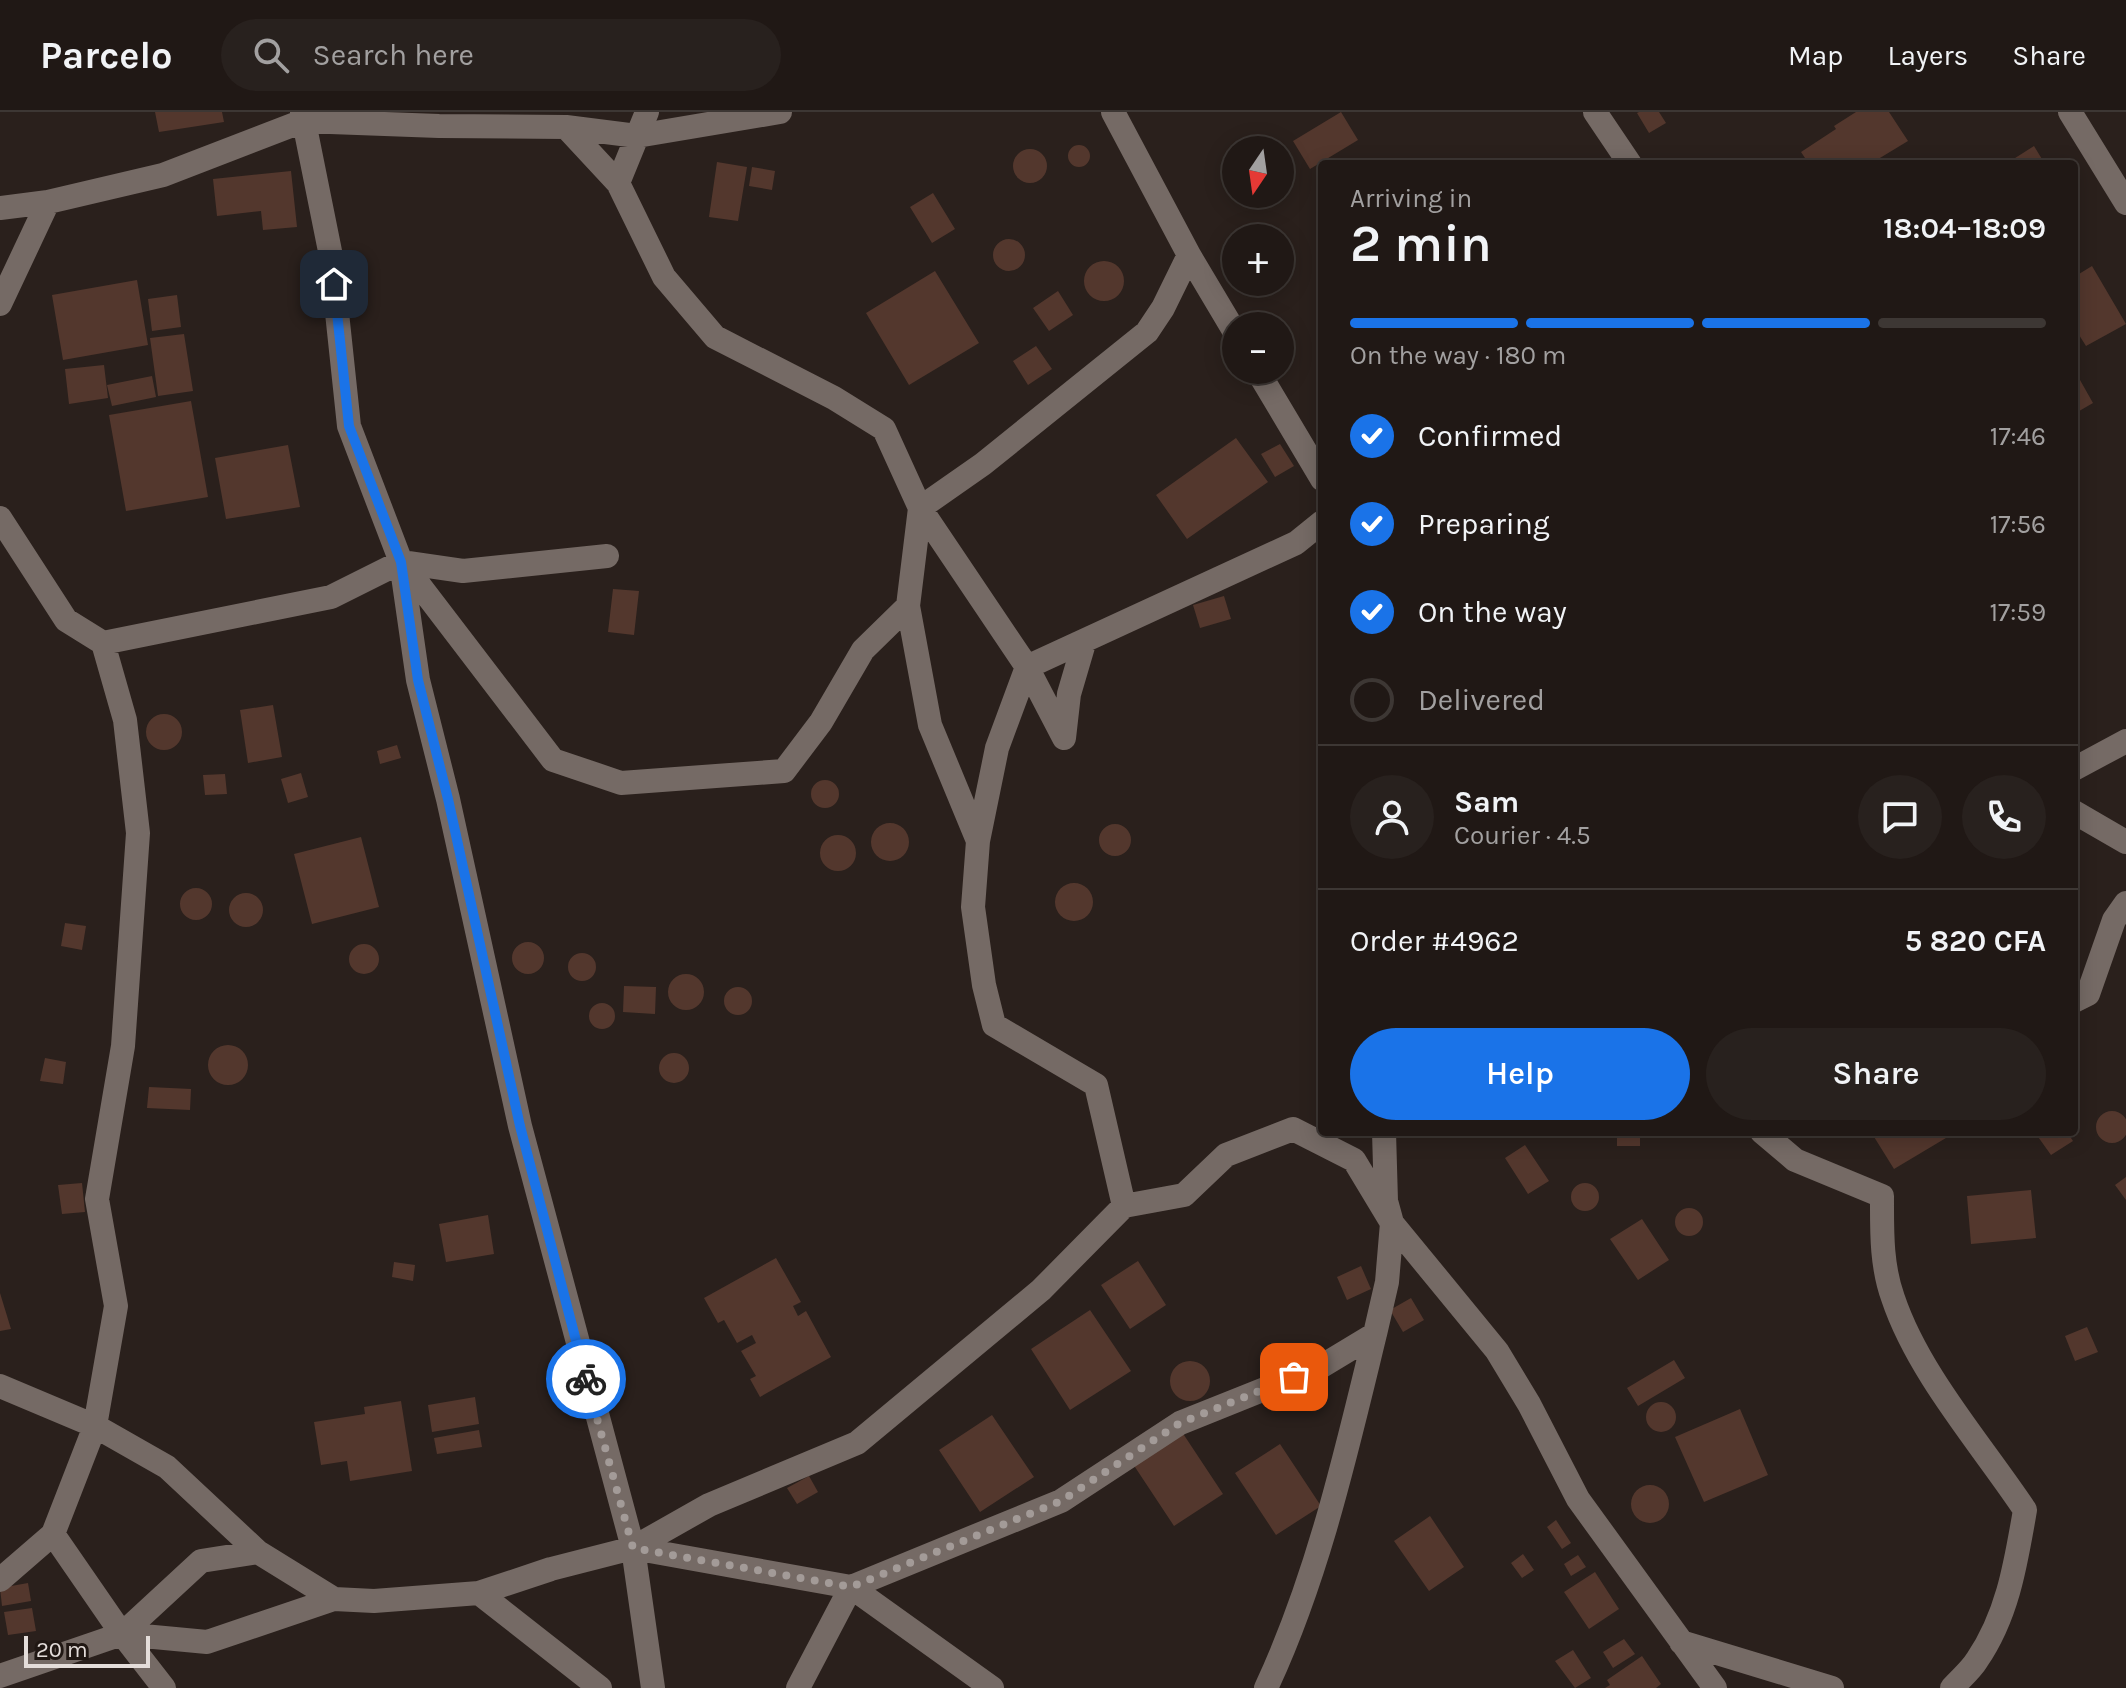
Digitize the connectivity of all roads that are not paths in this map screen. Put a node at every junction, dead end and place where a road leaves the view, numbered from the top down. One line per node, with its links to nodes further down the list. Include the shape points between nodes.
1 (647, 112): 9 (street)
2 (1113, 112): 15 (street)
3 (1595, 112): 10 (street)
4 (2070, 112): 13 (street)
5 (763, 114): 9 (street)
6 (302, 116): 7 (street); 12 (street, via 163,175); 24 (street, via 331,256 349,426)
7 (444, 119): 8 (street)
8 (566, 127): 9 (street); 11 (street)
9 (637, 136): 11 (street)
10 (1627, 160)
11 (618, 183): 20 (street, via 664,277 715,337 884,429)
12 (48, 202): 14 (street); 16 (street)
13 (2126, 203)
14 (0, 208)
15 (1189, 255): 17 (street); 20 (street, via 1147,332)
16 (0, 304)
17 (1223, 312)
18 (1265, 384): 19 (street)
19 (1318, 472)
20 (920, 508): 25 (street); 28 (street)
21 (0, 518): 26 (street, via 66,620)
22 (1318, 525): 27 (street, via 1296,543)
23 (607, 556): 24 (street, via 463,571)
24 (401, 562): 25 (street, via 553,760 621,783 784,771 821,722 863,650); 26 (street, via 331,597); 44 (street, via 418,680 520,1126)
25 (908, 606): 32 (street, via 930,725)
26 (103, 643): 42 (street, via 125,720 138,833 123,1046 97,1199 116,1306)
27 (1084, 643): 28 (street); 28 (street, via 1069,694 1064,738)
28 (1027, 667): 32 (street, via 997,748)
29 (2126, 741): 30 (street)
30 (2078, 767)
31 (2078, 814): 33 (street)
32 (978, 841): 38 (street, via 973,907 994,1025 1096,1085)
33 (2126, 842)
34 (2126, 903): 35 (street, via 2114,920 2088,994)
35 (2078, 999)
36 (1383, 1136): 39 (street)
37 (1767, 1136): 61 (street, via 1795,1160 1882,1196 1882,1246 1892,1298 1946,1401 2025,1510 2013,1579 1996,1625 1977,1661)
38 (1124, 1206): 39 (street, via 1184,1195 1226,1155 1293,1129 1354,1160); 44 (street, via 1041,1290 857,1443 709,1505)
39 (1392, 1223): 40 (street); 51 (street, via 1497,1351 1578,1499)
40 (1375, 1334): 47 (street, via 1322,1366 1180,1423 1061,1501); 58 (street, via 1317,1553)
41 (0, 1386): 42 (street)
42 (95, 1426): 43 (street); 45 (street, via 167,1467)
43 (53, 1534): 46 (street); 50 (street)
44 (633, 1548): 47 (street); 48 (street); 55 (street)
45 (258, 1552): 49 (street); 50 (street, via 201,1561)
46 (0, 1580)
47 (851, 1587): 56 (street); 57 (street)
48 (479, 1593): 49 (street); 54 (street)
49 (334, 1599): 50 (street, via 207,1642)
50 (122, 1634): 52 (street); 53 (street)
51 (1681, 1642): 59 (street); 60 (street)
52 (0, 1676)
53 (164, 1688)
54 (600, 1688)
55 (653, 1688)
56 (798, 1688)
57 (992, 1688)
58 (1266, 1688)
59 (1715, 1688)
60 (1832, 1688)
61 (1952, 1688)

